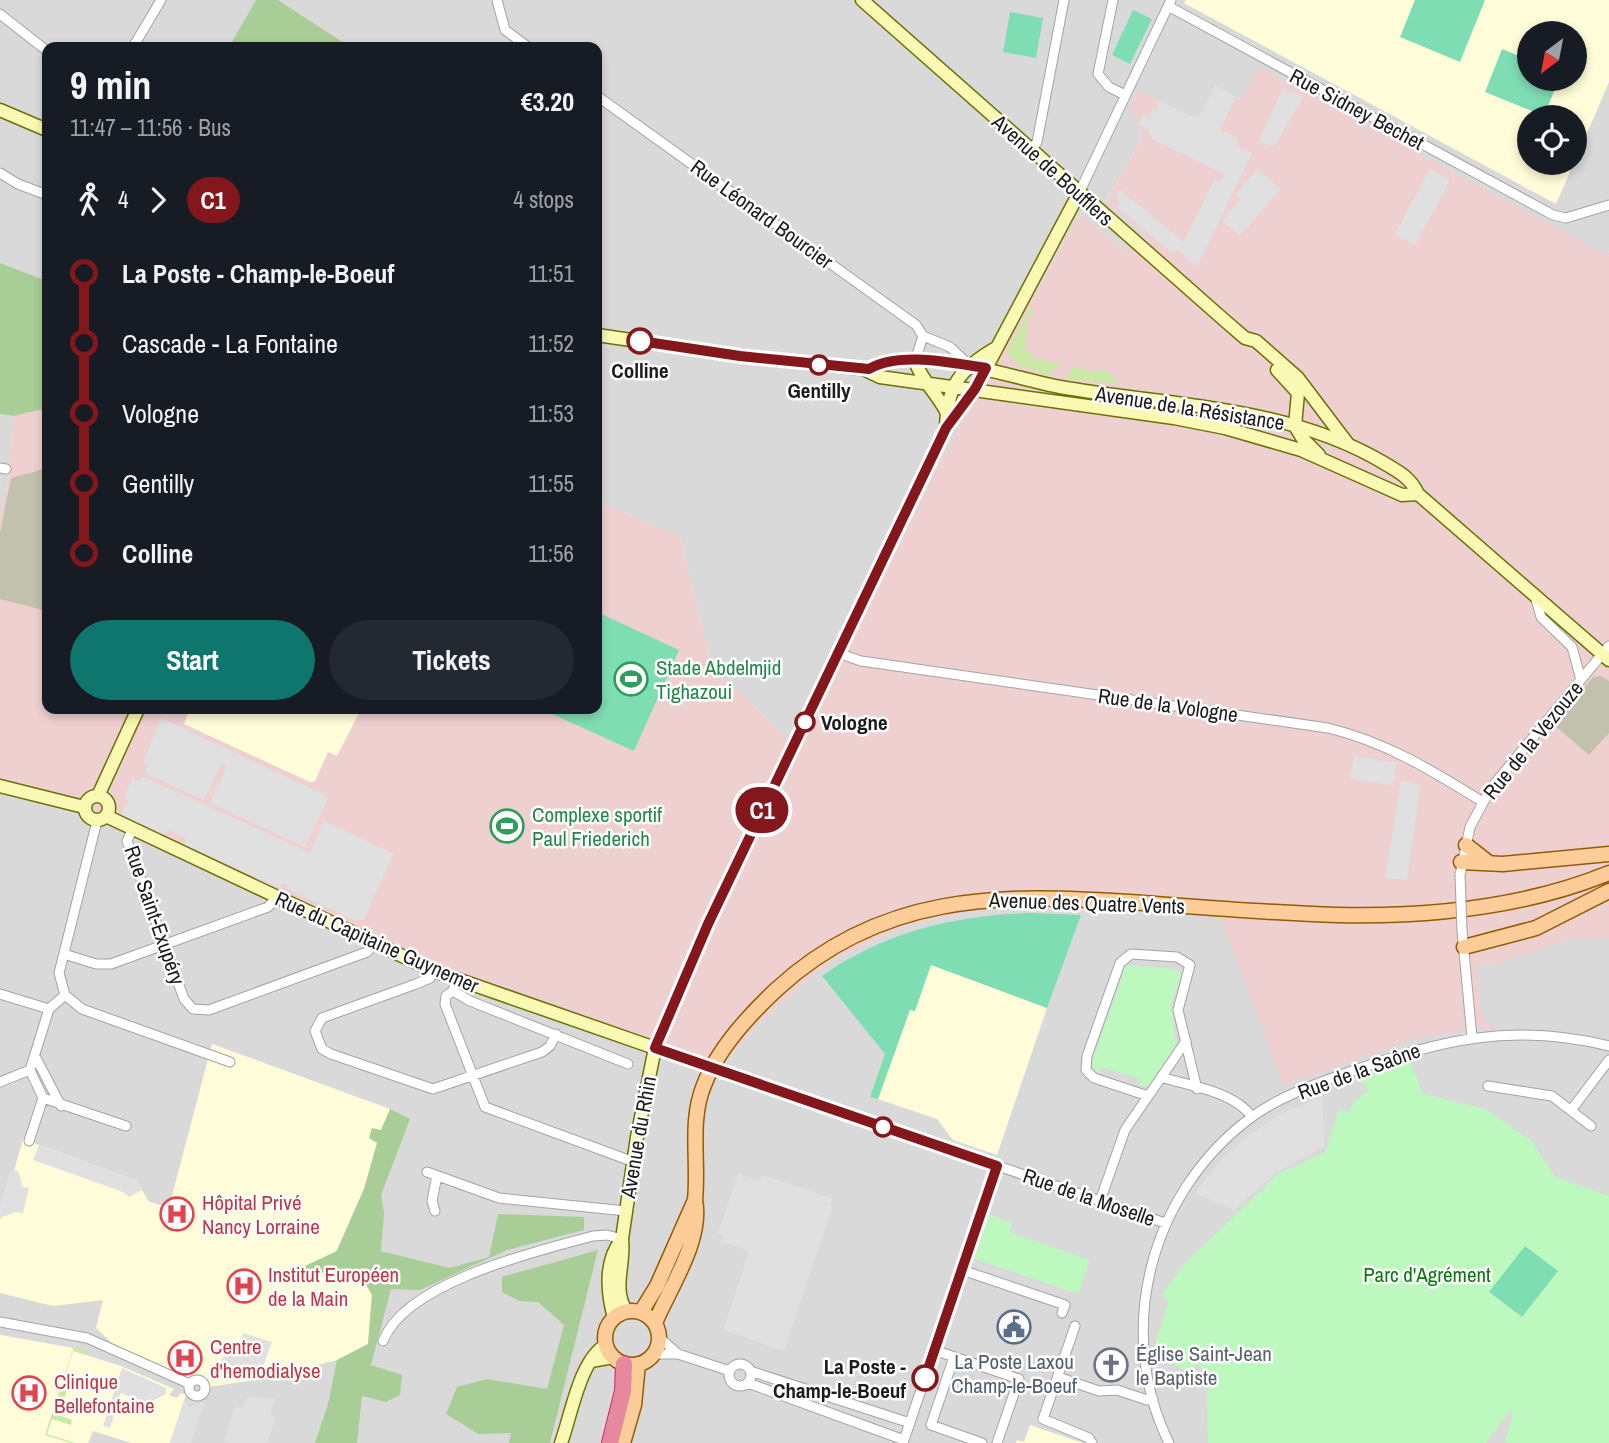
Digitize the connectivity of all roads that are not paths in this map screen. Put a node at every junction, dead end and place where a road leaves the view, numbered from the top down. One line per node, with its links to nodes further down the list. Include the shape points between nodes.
1 (161, 0): 8 (street)
2 (497, 0): 9 (street, via 505,30)
3 (862, 0): 15 (main road, Avenue de Boufflers)
4 (1064, 0): 15 (street, via 1037,142)
5 (1113, 0): 11 (street, via 1098,74 1109,87)
6 (1170, 3): 11 (street); 19 (street, Rue Sidney Bechet, via 1547,211 1566,218)
7 (0, 14): 10 (street)
8 (136, 42)
9 (521, 42)
10 (42, 47)
11 (1125, 95): 18 (street)
12 (602, 100): 21 (street, Rue Léonard Bourcier, via 916,325)
13 (0, 110): 14 (main road)
14 (42, 128)
15 (1031, 150): 18 (main road, Avenue de Boufflers)
16 (0, 173): 17 (street)
17 (42, 193)
18 (1079, 193): 22 (main road, Avenue de Boufflers); 23 (main road, Avenue du Rhin)
19 (1609, 205)
20 (602, 336): 27 (main road)
21 (923, 336): 24 (street); 25 (street, Rue Léonard Bourcier, via 950,347)
22 (1245, 338): 31 (main road, Avenue de Boufflers, via 1296,389 1300,399); 37 (main road, Avenue de Boufflers, via 1256,341 1298,378)
23 (996, 348): 25 (main road); 26 (main road, Avenue du Rhin)
24 (915, 361): 25 (main road, Avenue de la Résistance); 27 (main road, Avenue de la Résistance, via 881,362); 28 (main road)
25 (969, 365): 26 (main road, Avenue de la Résistance); 29 (main road)
26 (986, 368): 30 (main road, Avenue du Rhin); 33 (main road, Avenue de la Résistance, via 1060,387)
27 (869, 369): 28 (main road, Avenue de la Résistance, via 880,377)
28 (928, 383): 29 (main road, Avenue de la Résistance); 32 (main road)
29 (952, 386): 30 (main road, Avenue de la Résistance); 32 (main road, Avenue du Rhin)
30 (975, 389): 35 (main road, Avenue du Rhin); 36 (main road, Avenue de la Résistance, via 1174,418)
31 (1296, 409): 33 (main road); 34 (main road, Avenue de Boufflers)
32 (947, 412): 35 (main road, Avenue du Rhin)
33 (1279, 421): 34 (main road, Avenue de la Résistance); 36 (main road, via 1265,428)
34 (1296, 426): 37 (main road, Avenue de la Résistance); 38 (main road)
35 (946, 428): 41 (main road, Avenue du Rhin)
36 (1263, 437): 38 (main road, Avenue de la Résistance)
37 (1348, 444): 39 (main road, Avenue de la Résistance, via 1412,481)
38 (1324, 459): 39 (main road, Avenue de la Résistance, via 1402,495)
39 (1418, 494): 40 (main road, Avenue de la Résistance)
40 (1535, 594): 42 (main road, Avenue de la Résistance); 43 (street, via 1541,617 1572,647)
41 (838, 653): 47 (street, Rue de la Vologne, via 861,661 1328,728 1389,747); 71 (main road, Avenue du Rhin, via 708,924)
42 (1607, 653): 43 (street, Rue de la Vezouze)
43 (1581, 680): 47 (street, Rue de la Vezouze)
44 (136, 714): 46 (main road)
45 (0, 786): 48 (main road)
46 (99, 796): 48 (main road, via 89,798); 49 (main road, via 109,804)
47 (1483, 802): 51 (street, Rue de la Vezouze)
48 (84, 807): 49 (main road, via 89,818)
49 (101, 819): 50 (main road, Rue du Capitaine Guynemer); 61 (street)
50 (132, 830): 57 (main road, Rue du Capitaine Guynemer); 58 (street, Rue Saint-Exupéry, via 127,841)
51 (1466, 845): 53 (main road); 54 (street, Rue de la Vezouze)
52 (1609, 854): 53 (main road)
53 (1489, 863): 54 (main road)
54 (1461, 868): 60 (street, Rue de la Vezouze, bridge)
55 (1609, 873): 92 (main road, Avenue des Quatre Vents, via 1519,901 1416,914 1324,914 1026,897 956,902 890,920 837,946 790,978 727,1046 704,1084 696,1111)
56 (1609, 891): 60 (main road, via 1536,928)
57 (276, 898): 58 (street, via 268,907); 59 (main road, Rue du Capitaine Guynemer)
58 (164, 944): 59 (street, Rue Saint-Exupéry, via 184,999 193,1009 204,1011 367,952); 61 (street, via 103,965)
59 (374, 944): 62 (main road, Rue du Capitaine Guynemer)
60 (1464, 947): 68 (street, Rue de la Vezouze)
61 (64, 954): 65 (street, via 58,973)
62 (434, 971): 63 (main road, Rue du Capitaine Guynemer); 77 (street, via 416,984 323,1018 315,1031 318,1043 331,1054 428,1088)
63 (454, 985): 67 (street, via 470,1001); 71 (main road, Rue du Capitaine Guynemer); 77 (street, via 445,1004)
64 (0, 994): 66 (street)
65 (65, 995): 66 (street); 74 (street, via 82,1009)
66 (49, 1009): 72 (street)
67 (556, 1034): 75 (street); 77 (street, via 542,1052)
68 (1472, 1037): 70 (street, Rue de la Saône, via 1539,1035); 86 (street, Rue de la Saône, via 1406,1052 1343,1074)
69 (1186, 1041): 78 (street); 81 (street); 82 (street, via 1178,1010 1190,965 1177,957 1130,954 1122,958 1087,1056 1088,1073)
70 (1609, 1046)
71 (655, 1048): 90 (main road, Avenue du Rhin); 91 (street, Rue de la Moselle, bridge)
72 (36, 1058): 76 (street); 84 (street)
73 (1609, 1060): 85 (street)
74 (230, 1062)
75 (628, 1064)
76 (30, 1070): 79 (street); 83 (street)
77 (471, 1077): 90 (street, via 480,1100 491,1112)
78 (1161, 1077): 81 (street); 82 (street)
79 (0, 1082)
80 (1488, 1086): 85 (street, via 1543,1093)
81 (1197, 1088): 86 (street, via 1231,1099)
82 (1148, 1096): 93 (street, via 1125,1130)
83 (43, 1098): 84 (street); 89 (street)
84 (61, 1105): 87 (street)
85 (1572, 1109): 88 (street)
86 (1252, 1117): 96 (street, Rue de la Saône, via 1201,1166)
87 (126, 1126)
88 (1591, 1126)
89 (29, 1141)
90 (634, 1162): 95 (main road, Avenue du Rhin)
91 (997, 1166): 93 (street, Rue de la Moselle); 98 (street)
92 (695, 1200): 100 (main road, Avenue des Quatre Vents, via 657,1286); 103 (main road, Avenue des Quatre Vents, via 698,1214 690,1244)
93 (1100, 1201): 96 (street, Rue de la Moselle)
94 (435, 1211): 95 (street, via 432,1174 513,1201)
95 (626, 1211): 97 (main road, Avenue du Rhin)
96 (1165, 1223): 115 (street, Rue de la Saône, via 1143,1313 1144,1352)
97 (622, 1239): 100 (main road, Avenue du Rhin, via 618,1293); 104 (street, via 593,1236 465,1276 403,1313)
98 (961, 1270): 99 (street, via 1065,1305); 105 (street)
99 (1062, 1313)
100 (627, 1314): 103 (main road); 108 (main road, Avenue des Quatre Vents, via 606,1330)
101 (0, 1322): 114 (street, via 88,1338)
102 (1075, 1326): 112 (street)
103 (657, 1330): 106 (main road, Avenue des Quatre Vents); 107 (street)
104 (383, 1340)
105 (934, 1350): 109 (street); 116 (street)
106 (654, 1354): 107 (street); 108 (main road)
107 (678, 1354): 110 (street)
108 (620, 1357): 118 (main road, via 599,1349 582,1378); 119 (highway, via 623,1391); 120 (main road, Avenue des Quatre Vents, via 634,1405)
109 (954, 1357): 121 (street, via 931,1425); 122 (street, via 1019,1379)
110 (730, 1371): 111 (street, via 740,1364); 113 (street, via 734,1384)
111 (750, 1371): 113 (street); 116 (street)
112 (1058, 1377): 115 (street, via 1099,1391 1117,1390); 123 (street, via 1045,1422)
113 (748, 1383): 117 (street)
114 (190, 1384)
115 (1153, 1399): 124 (street, Rue de la Saône)
116 (909, 1423): 117 (street)
117 (903, 1441)
118 (561, 1443)
119 (610, 1443)
120 (623, 1443)
121 (982, 1443)
122 (997, 1443)
123 (1093, 1443)
124 (1169, 1443)

